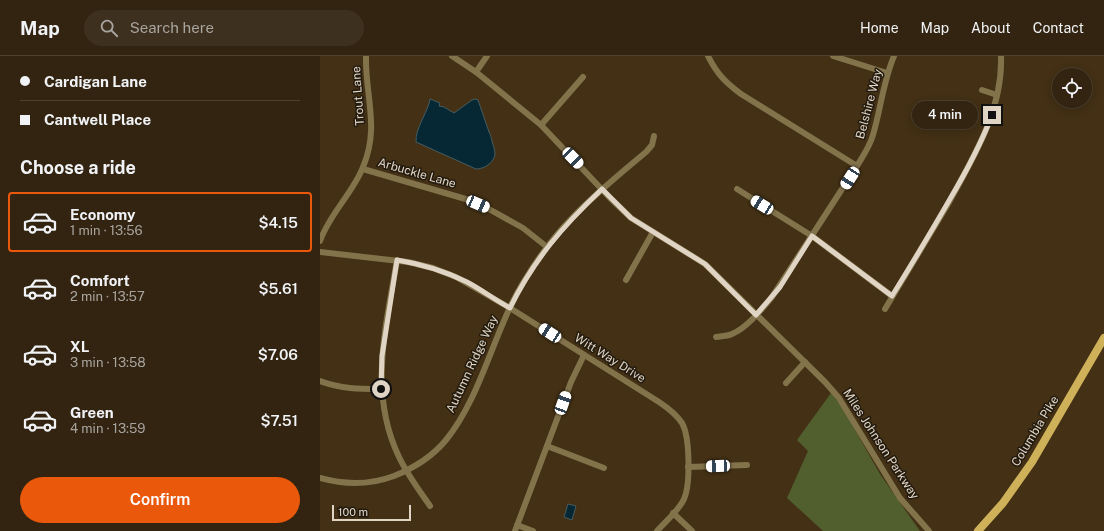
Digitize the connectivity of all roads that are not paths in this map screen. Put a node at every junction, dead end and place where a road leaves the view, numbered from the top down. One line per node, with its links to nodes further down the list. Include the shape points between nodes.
1 (366, 56): 16 (street, Trout Lane, via 372,128)
2 (452, 56): 8 (street, Miles Johnson Parkway)
3 (486, 56): 8 (street)
4 (708, 56): 15 (street, via 726,83)
5 (833, 56): 9 (street)
6 (894, 56): 9 (street, Belshire Way)
7 (1001, 56): 12 (street)
8 (476, 72): 13 (street, Miles Johnson Parkway)
9 (887, 73): 15 (street, Belshire Way, via 873,135)
10 (583, 78): 13 (street)
11 (982, 90): 12 (street)
12 (997, 95): 26 (street, via 985,134 923,248)
13 (541, 125): 17 (street, Miles Johnson Parkway)
14 (654, 136): 17 (street, Autumn Ridge Way, via 652,145 646,152)
15 (857, 166): 20 (street, Belshire Way)
16 (363, 169): 21 (street, Trout Lane, via 326,227); 22 (street, Arbuckle Lane, via 481,205 510,220)
17 (602, 189): 19 (street, Miles Johnson Parkway, via 625,213); 22 (street, Autumn Ridge Way, via 571,218)
18 (737, 189): 20 (street)
19 (653, 232): 25 (street); 29 (street, Miles Johnson Parkway, via 705,264)
20 (812, 236): 26 (street); 29 (street, Belshire Way, via 780,287)
21 (320, 241)
22 (547, 247): 27 (street, Autumn Ridge Way)
23 (320, 252): 24 (street, Witt Way Drive)
24 (397, 260): 27 (street, Witt Way Drive, via 426,266 456,277); 36 (street, via 382,356)
25 (626, 280)
26 (892, 296): 28 (street)
27 (510, 308): 32 (street, Witt Way Drive); 41 (street, Autumn Ridge Way, via 466,409 446,440 427,458)
28 (885, 309)
29 (756, 315): 30 (street, Belshire Way, via 732,334); 33 (street, Miles Johnson Parkway)
30 (716, 336)
31 (1104, 338): 50 (main road, Columbia Pike, via 1032,462 1004,503)
32 (584, 355): 37 (street); 39 (street, Witt Way Drive, via 677,416 686,433)
33 (805, 362): 35 (street); 49 (street, Miles Johnson Parkway, via 839,398 900,498)
34 (320, 381): 36 (street, via 334,387 349,389)
35 (786, 383)
36 (381, 389): 41 (street, via 389,432)
37 (547, 446): 40 (street); 45 (street)
38 (747, 465): 39 (street)
39 (688, 467): 44 (street, Witt Way Drive, via 685,497)
40 (604, 468)
41 (406, 471): 42 (street, Autumn Ridge Way, via 364,483); 43 (street)
42 (320, 478)
43 (430, 506)
44 (673, 513): 47 (street, Witt Way Drive); 48 (street)
45 (516, 528): 46 (street)
46 (533, 531)
47 (657, 531)
48 (692, 531)
49 (929, 531)
50 (978, 531)

